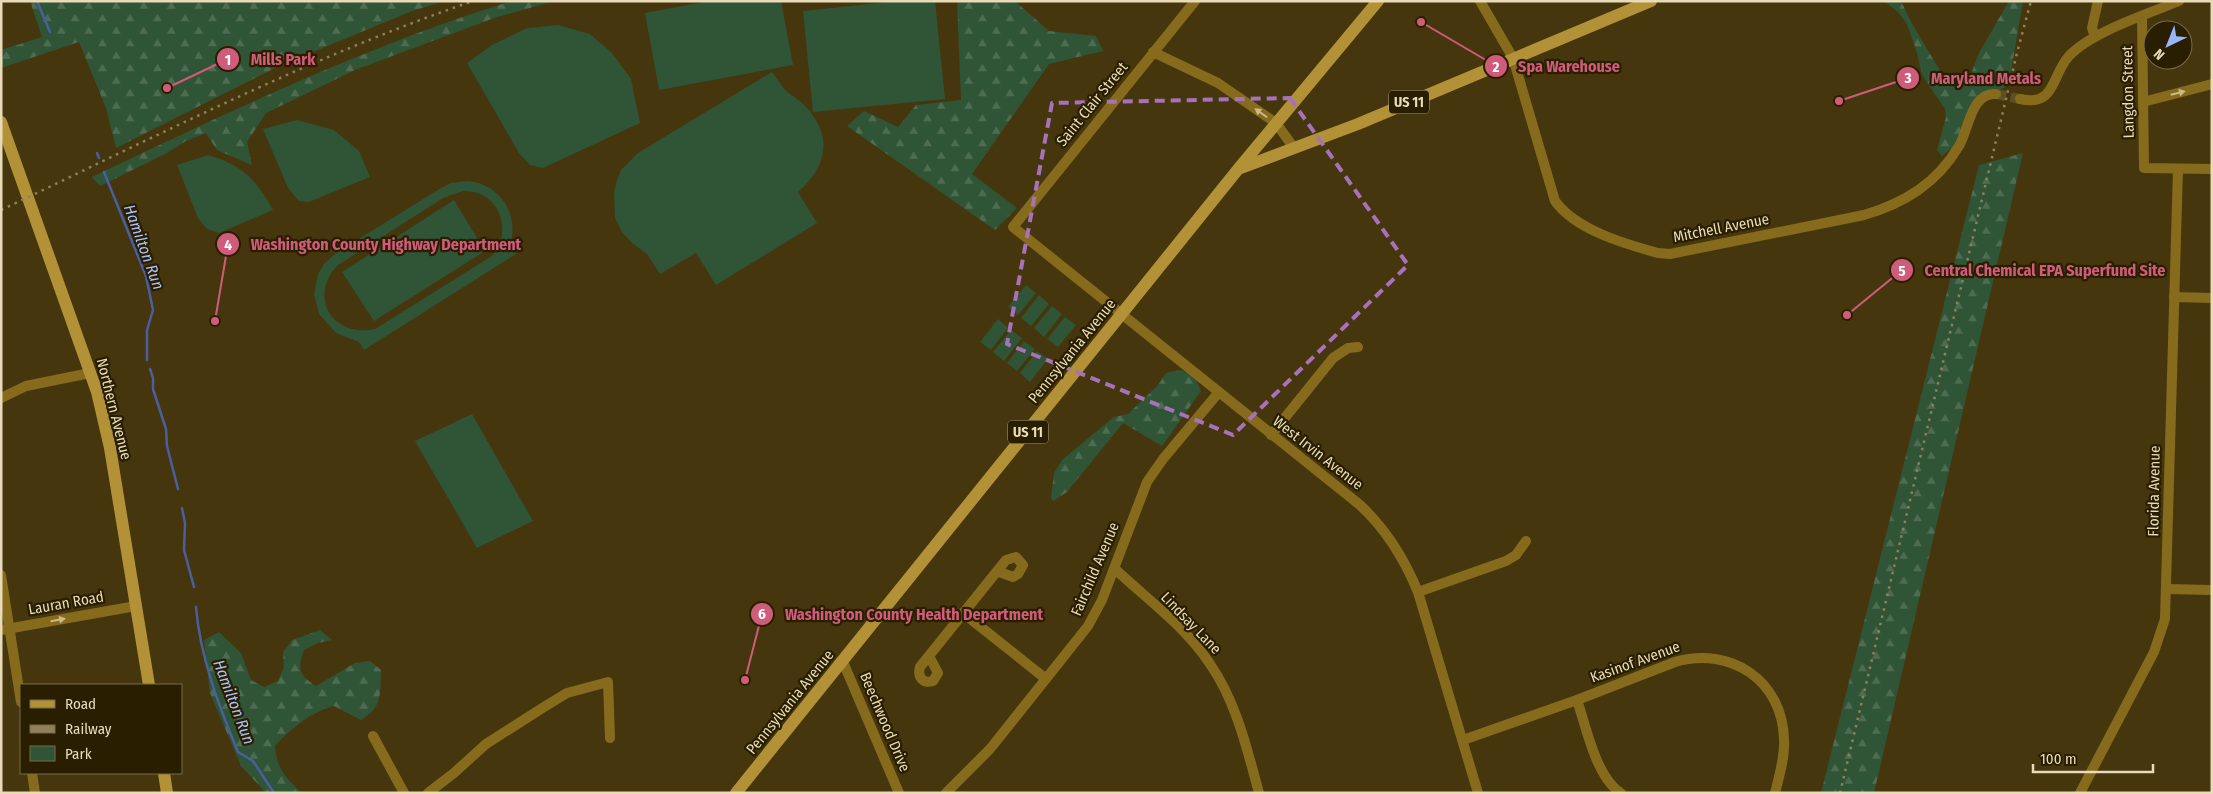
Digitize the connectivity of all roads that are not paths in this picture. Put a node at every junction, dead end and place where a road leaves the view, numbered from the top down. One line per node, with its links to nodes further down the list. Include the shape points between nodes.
1 (1195, 1): 9 (street, Saint Clair Street)
2 (1378, 1): 16 (main road, Pennsylvania Avenue)
3 (1480, 1): 10 (street, Mitchell Avenue)
4 (1650, 1): 10 (main road, US 11)
5 (2098, 1): 8 (street, via 2092,28)
6 (2180, 1): 7 (street)
7 (2142, 16): 8 (street); 14 (street, Langdon Street)
8 (2095, 37): 13 (street, via 2068,57 2046,96 2034,102)
9 (1153, 52): 16 (street, one-way to 9, via 1218,83); 21 (street, Saint Clair Street)
10 (1513, 58): 12 (street, Mitchell Avenue, via 1555,201 1563,212 1583,226 1658,253 1670,254 1864,216 1889,208 1910,197 1942,170 1963,138 1978,101 1983,96); 17 (main road, US 11)
11 (2212, 84): 14 (street, one-way to 11)
12 (1996, 94)
13 (2020, 99)
14 (2143, 102): 19 (street, Langdon Street, via 2144,168)
15 (1, 122): 26 (main road, Northern Avenue)
16 (1276, 123): 17 (street); 18 (main road, Pennsylvania Avenue)
17 (1294, 148): 18 (main road, US 11)
18 (1239, 168): 24 (main road, Pennsylvania Avenue / US 11)
19 (2178, 169): 20 (street); 22 (street, Florida Avenue)
20 (2212, 170)
21 (1013, 227): 24 (street, West Irvin Avenue)
22 (2174, 297): 23 (street); 34 (street, Florida Avenue)
23 (2212, 298)
24 (1122, 315): 27 (street, West Irvin Avenue); 41 (main road, Pennsylvania Avenue / US 11)
25 (1358, 347): 29 (street, via 1348,348 1333,358)
26 (90, 373): 28 (street, via 26,386); 37 (main road, Northern Avenue, via 110,448)
27 (1219, 392): 29 (street, West Irvin Avenue); 31 (street, Fairchild Avenue, via 1147,482)
28 (1, 398)
29 (1271, 435): 36 (street, West Irvin Avenue, via 1372,516 1406,564)
30 (1526, 541): 36 (street, via 1516,555 1506,561)
31 (1115, 569): 42 (street, Fairchild Avenue, via 1088,626); 58 (street, Lindsay Lane, via 1180,630 1210,664 1228,696)
32 (997, 572): 38 (street)
33 (1, 575): 39 (street)
34 (2167, 589): 35 (street); 62 (street, Florida Avenue, via 2165,619 2154,652)
35 (2212, 590)
36 (1418, 592): 48 (street, West Irvin Avenue)
37 (136, 606): 39 (street, Lauran Road, one-way to 37); 43 (main road, Northern Avenue)
38 (963, 613): 40 (street); 42 (street)
39 (6, 629): 44 (street)
40 (929, 656)
41 (843, 662): 55 (main road, Pennsylvania Avenue / US 11); 56 (street, Beechwood Drive)
42 (1046, 679): 57 (street, Fairchild Avenue, via 990,749)
43 (149, 684)
44 (20, 697)
45 (1577, 700): 48 (street, Kasinof Avenue); 60 (street, via 1601,770); 61 (street, Kasinof Avenue, via 1689,658 1716,658 1731,662 1758,679 1779,709 1784,740)
46 (373, 736): 53 (street)
47 (610, 738): 54 (street, via 608,682 567,693 544,707 486,744)
48 (1463, 740): 59 (street, West Irvin Avenue)
49 (32, 774): 51 (street)
50 (164, 774): 52 (main road)
51 (35, 793)
52 (167, 793)
53 (404, 793)
54 (428, 793)
55 (736, 793)
56 (899, 793)
57 (946, 793)
58 (1259, 793)
59 (1478, 793)
60 (1621, 793)
61 (1775, 793)
62 (2080, 793)

